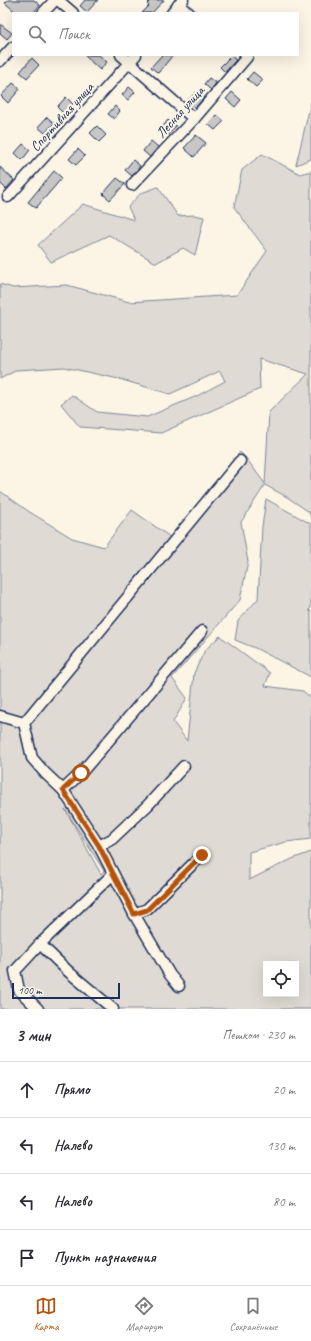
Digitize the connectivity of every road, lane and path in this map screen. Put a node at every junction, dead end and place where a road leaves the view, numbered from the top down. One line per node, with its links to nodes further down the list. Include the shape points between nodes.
1 (55, 0): 4 (street)
2 (58, 0): 5 (street)
3 (181, 2): 6 (street); 7 (street)
4 (44, 12)
5 (72, 12)
6 (173, 12)
7 (188, 12)
8 (12, 47): 11 (street)
9 (246, 56): 12 (street, Лесная улица)
10 (133, 59): 12 (street); 14 (street, Спортивная улица)
11 (0, 61)
12 (194, 119): 13 (street, Лесная улица)
13 (132, 185)
14 (8, 197)
15 (240, 461): 18 (street)
16 (202, 631): 20 (street, via 81,773)
17 (0, 716): 18 (street)
18 (24, 723): 20 (street, via 32,758)
19 (184, 766): 21 (street, via 112,839)
20 (63, 790): 21 (street)
21 (99, 846): 23 (street)
22 (202, 855): 24 (street, via 147,910)
23 (113, 874): 24 (street); 25 (street)
24 (134, 914): 26 (street)
25 (40, 944): 27 (street, via 15,971 18,990); 28 (street, via 70,974)
26 (179, 986)
27 (38, 1009)
28 (113, 1009)

